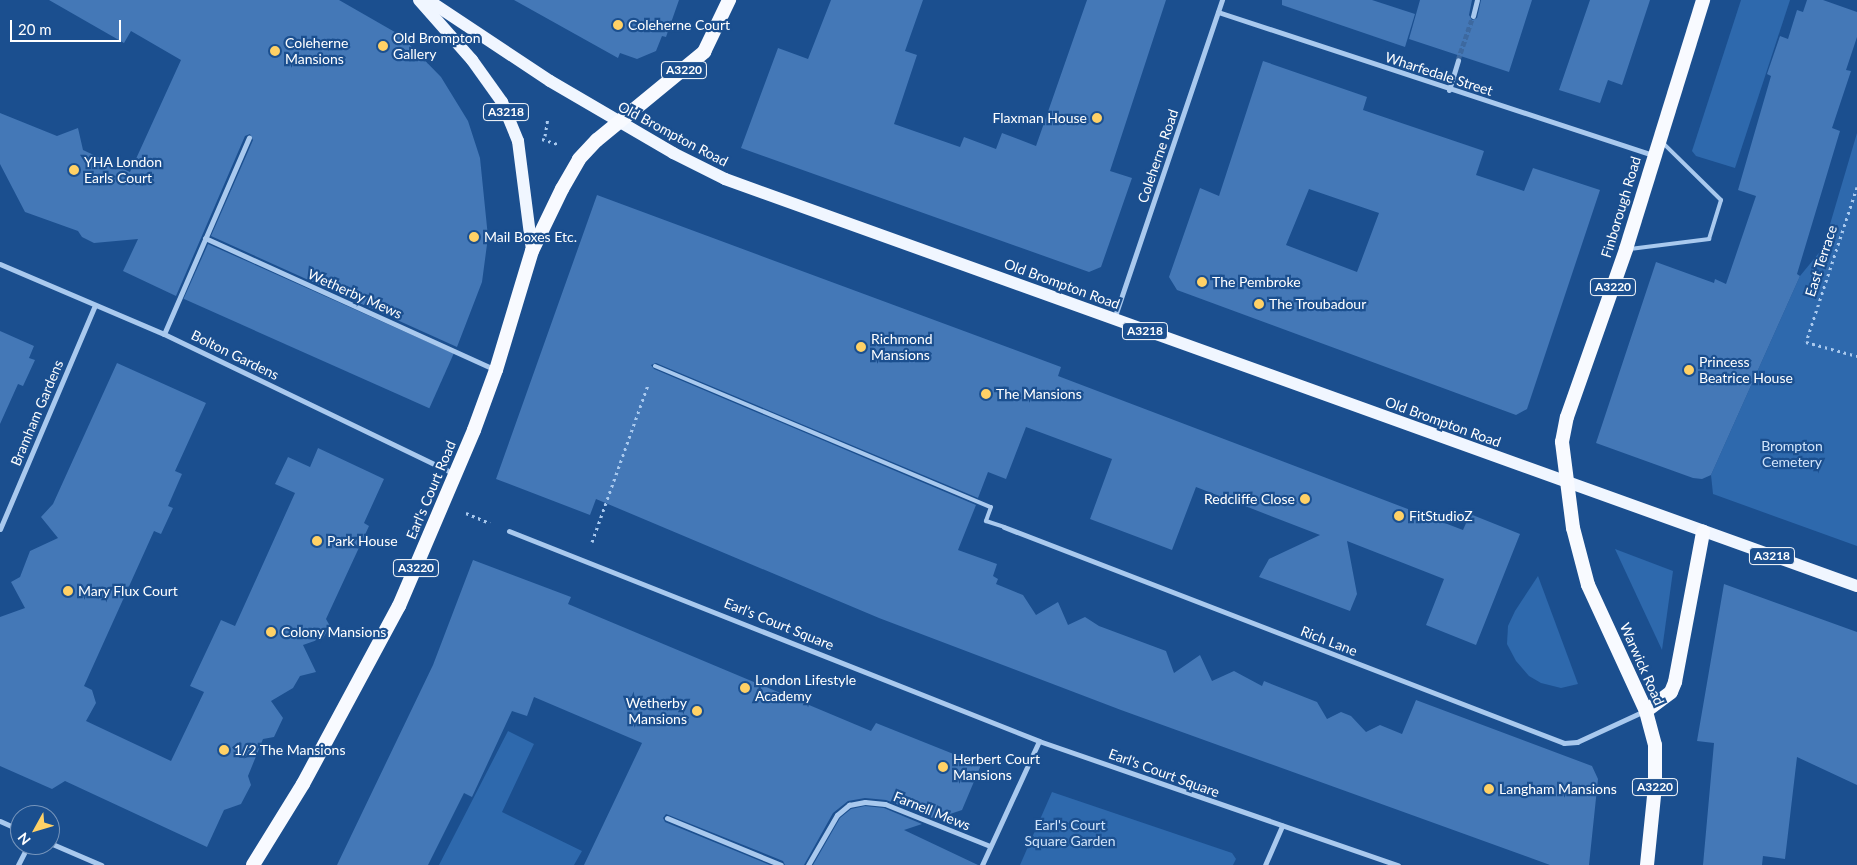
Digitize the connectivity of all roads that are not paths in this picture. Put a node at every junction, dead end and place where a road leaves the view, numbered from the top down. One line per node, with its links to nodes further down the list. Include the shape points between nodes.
1 (419, 0): 17 (main road, A3218, via 472,60 502,102 518,141)
2 (428, 0): 11 (main road, Old Brompton Road / A3218)
3 (729, 0): 11 (highway, A3220, via 704,52)
4 (1222, 0): 7 (street, Coleherne Road)
5 (1477, 0): 8 (street)
6 (1703, 0): 13 (highway, Finborough Road / A3220)
7 (1218, 12): 10 (street, Wharfedale Street); 20 (street, Coleherne Road)
8 (1472, 16)
9 (1458, 60): 10 (street)
10 (1449, 90): 14 (street, Wharfedale Street)
11 (618, 122): 17 (highway, Earl's Court Road / A3220, via 579,159); 20 (main road, Old Brompton Road / A3218, via 725,179)
12 (249, 138): 15 (street)
13 (1659, 139): 14 (highway, Finborough Road / A3220); 16 (lane, via 1721,200 1709,239)
14 (1654, 155): 16 (highway, Finborough Road / A3220)
15 (205, 238): 21 (street); 23 (street, Wetherby Mews)
16 (1626, 249): 25 (highway, Finborough Road / A3220, via 1567,417 1562,442)
17 (532, 251): 23 (highway, Earl's Court Road / A3220)
18 (0, 264): 19 (street, Bolton Gardens)
19 (95, 305): 21 (street, Bolton Gardens); 27 (street, Bramham Gardens)
20 (1114, 320): 25 (main road, Old Brompton Road / A3218)
21 (164, 334): 24 (street, Bolton Gardens)
22 (655, 366): 26 (lane, via 991,507 986,521)
23 (496, 370): 24 (highway, Earl's Court Road / A3220)
24 (456, 474): 38 (highway, Earl's Court Road / A3220, via 445,504 369,663 303,784)
25 (1565, 482): 29 (main road, Old Brompton Road / A3218); 31 (highway, Warwick Road / A3220, via 1588,585)
26 (1004, 527): 31 (street, Rich Lane, via 1564,743 1577,742)
27 (0, 529)
28 (509, 531): 32 (street, Earl's Court Square)
29 (1703, 532): 30 (main road, Old Brompton Road / A3218); 31 (highway, via 1675,682 1671,692)
30 (1857, 586)
31 (1646, 711): 44 (highway, Warwick Road / A3220, via 1654,745 1655,786)
32 (1039, 741): 34 (street, Earl's Court Square); 35 (street)
33 (667, 818): 39 (street)
34 (1282, 826): 42 (street); 43 (street, Earl's Court Square)
35 (990, 846): 40 (street, Farnell Mews, via 884,804 865,802 849,805 836,815); 41 (street)
36 (60, 847): 37 (street)
37 (101, 865)
38 (253, 865)
39 (781, 865)
40 (808, 865)
41 (982, 865)
42 (1266, 865)
43 (1398, 865)
44 (1647, 865)

